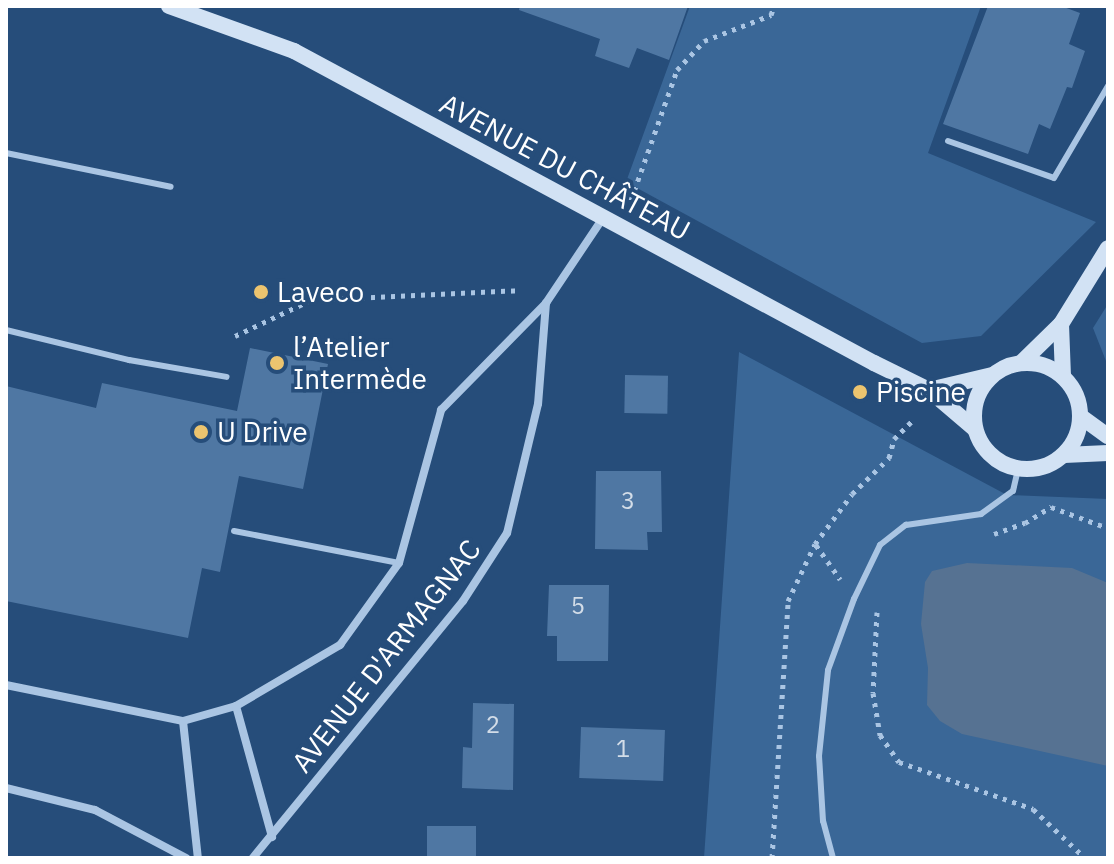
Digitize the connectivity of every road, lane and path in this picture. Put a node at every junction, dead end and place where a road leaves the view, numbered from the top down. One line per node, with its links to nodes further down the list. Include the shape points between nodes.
1 (169, 6): 7 (main road, AVENUE DU CHÂTEAU, via 294,51)
2 (774, 6): 8 (path, via 771,15 704,41 677,70)
3 (1108, 86): 4 (lane, via 1054,178)
4 (948, 141)
5 (6, 153): 6 (lane)
6 (171, 187)
7 (603, 218): 8 (main road, AVENUE DU CHÂTEAU); 11 (street, AVENUE D'ARMAGNAC)
8 (622, 227): 19 (main road, AVENUE DU CHÂTEAU)
9 (1108, 248): 12 (main road)
10 (520, 290): 14 (path, via 311,300)
11 (546, 303): 30 (street, AVENUE D'ARMAGNAC, via 441,410); 36 (street, AVENUE D'ARMAGNAC, via 538,404 507,533 463,601)
12 (1061, 324): 15 (main road); 17 (main road)
13 (6, 330): 18 (lane)
14 (235, 336)
15 (1022, 362): 16 (main road); 17 (main road, via 1044,365)
16 (992, 375): 19 (main road); 22 (main road, via 976,399)
17 (1063, 376): 20 (main road, via 1076,394)
18 (227, 377)
19 (929, 390): 22 (main road, AVENUE DU CHÂTEAU)
20 (1080, 416): 23 (main road); 25 (main road, via 1076,437)
21 (914, 419): 40 (path, via 894,439 889,458 852,494 815,544 788,601)
22 (975, 429): 26 (main road, via 983,448)
23 (1108, 436)
24 (1108, 453): 25 (main road)
25 (1064, 455): 26 (main road, via 1043,467)
26 (1018, 469): 41 (lane, via 1013,491 981,514 906,525 880,545 854,599 828,670 819,756 823,821)
27 (1108, 528): 29 (path, via 1051,507 1025,523)
28 (234, 531): 30 (lane)
29 (983, 535)
30 (399, 563): 33 (street, AVENUE D'ARMAGNAC, via 340,645)
31 (879, 601): 42 (path, via 873,693 880,735 899,762 1033,809)
32 (6, 685): 34 (street, AVENUE D'ARMAGNAC)
33 (236, 706): 34 (street, AVENUE D'ARMAGNAC); 36 (street, AVENUE D'ARMAGNAC)
34 (183, 721): 38 (street)
35 (6, 788): 37 (street, via 95,810)
36 (272, 837): 39 (street, AVENUE D'ARMAGNAC)
37 (186, 858)
38 (198, 858)
39 (253, 858)
40 (772, 858)
41 (833, 858)
42 (1085, 858)

